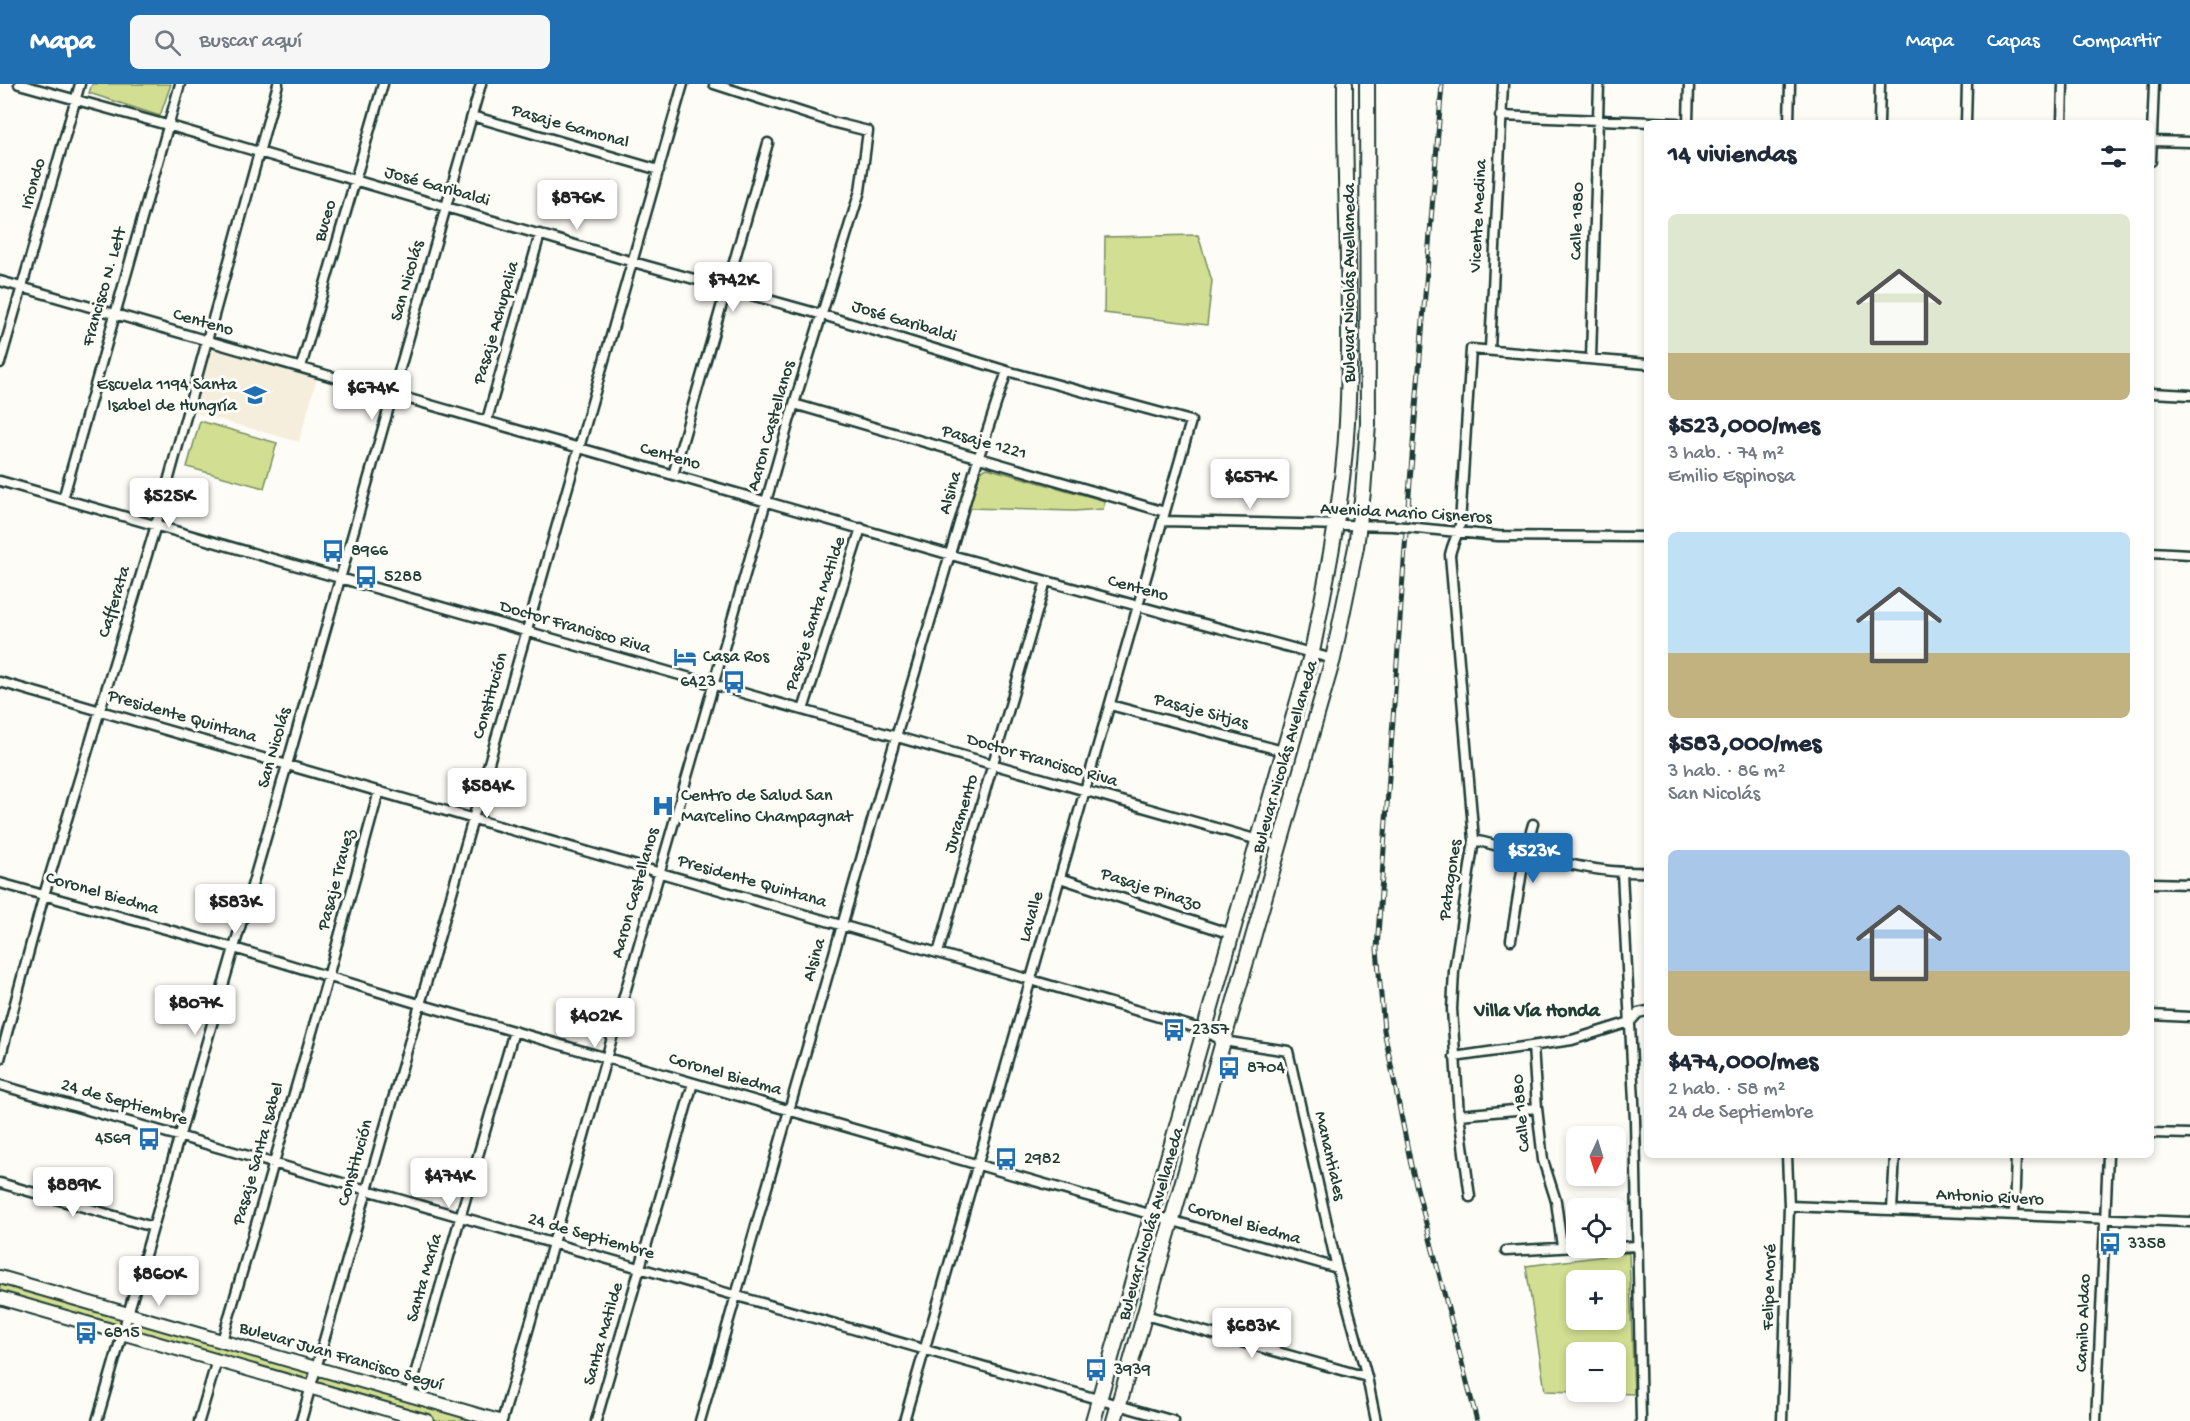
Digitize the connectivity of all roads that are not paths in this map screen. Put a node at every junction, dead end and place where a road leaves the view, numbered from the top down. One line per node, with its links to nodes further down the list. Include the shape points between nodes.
1 (19, 84): 19 (street, José Garibaldi)
2 (80, 84): 19 (street, Iriondo)
3 (180, 84): 30 (street, Francisco N. Lett)
4 (278, 84): 34 (street, Cafferata)
5 (383, 84): 36 (street, Buceo)
6 (481, 84): 20 (street, San Nicolás)
7 (683, 84): 35 (street, Constitución)
8 (714, 84): 44 (street, Aaron Castellanos, via 868,131 860,191)
9 (1346, 84): 67 (main road, Bulevar Nicolás Avellaneda, via 1348,410)
10 (1367, 84): 68 (main road, Bulevar Nicolás Avellaneda, via 1369,390)
11 (1503, 84): 21 (street, Vicente Medina)
12 (1599, 84): 22 (street, Calle 1880)
13 (1689, 84): 23 (street)
14 (1790, 84): 24 (street)
15 (1880, 84): 25 (street)
16 (1967, 84): 26 (street)
17 (2063, 84): 27 (street)
18 (2154, 84): 28 (street)
19 (75, 100): 30 (street, José Garibaldi); 42 (street, Iriondo)
20 (472, 116): 35 (street, Pasaje Gamonal); 37 (street, San Nicolás)
21 (1500, 116): 22 (street); 46 (street, Vicente Medina)
22 (1597, 120): 29 (street); 47 (street, Calle 1880)
23 (1688, 120)
24 (1789, 120)
25 (1878, 120)
26 (1966, 120)
27 (2062, 120)
28 (2152, 120)
29 (1644, 122)
30 (167, 125): 34 (street, José Garibaldi); 43 (street, Francisco N. Lett)
31 (2154, 141): 32 (street)
32 (2190, 142)
33 (768, 143): 41 (street)
34 (258, 152): 36 (street, José Garibaldi); 45 (street, Cafferata)
35 (659, 170): 39 (street, Constitución)
36 (355, 180): 37 (street, José Garibaldi); 50 (street, Buceo)
37 (446, 207): 38 (street, José Garibaldi); 53 (street, San Nicolás)
38 (540, 234): 39 (street, José Garibaldi); 56 (street, Pasaje Achupalia)
39 (633, 262): 41 (street, José Garibaldi); 58 (street, Constitución)
40 (0, 281): 42 (street, Centeno)
41 (727, 287): 44 (street, José Garibaldi); 60 (street)
42 (22, 288): 43 (street, Centeno); 48 (street, Iriondo)
43 (114, 314): 45 (street, Centeno); 62 (street, Francisco N. Lett)
44 (823, 315): 51 (street, José Garibaldi); 55 (street, Aaron Castellanos)
45 (207, 341): 50 (street, Centeno); 66 (street, Cafferata)
46 (1490, 349): 47 (street); 70 (street, via 1471,349)
47 (1591, 359): 49 (street)
48 (0, 363)
49 (1644, 364)
50 (301, 367): 53 (street, Centeno)
51 (1007, 371): 57 (street, José Garibaldi); 59 (street, Alsina)
52 (2154, 393): 54 (street)
53 (393, 394): 56 (street, Centeno); 75 (street, San Nicolás)
54 (2190, 395)
55 (794, 404): 59 (street, Pasaje 1221); 63 (street, Aaron Castellanos)
56 (487, 420): 58 (street, Centeno)
57 (1191, 422): 64 (street, Lavalle)
58 (580, 447): 60 (street, Centeno); 78 (street, Constitución)
59 (978, 459): 64 (street, Pasaje 1221); 74 (street, Alsina)
60 (673, 475): 63 (street, Centeno)
61 (0, 481): 62 (street, Doctor Francisco Riva)
62 (63, 499): 66 (street, Doctor Francisco Riva)
63 (767, 501): 69 (street, Centeno); 82 (street, Aaron Castellanos)
64 (1165, 512): 65 (street, Lavalle)
65 (1162, 521): 67 (street, Avenida Mario Cisneros); 77 (street, Lavalle)
66 (156, 525): 75 (street, Doctor Francisco Riva); 85 (street, Cafferata)
67 (1336, 526): 68 (street, Avenida Mario Cisneros); 79 (main road, Bulevar Nicolás Avellaneda)
68 (1359, 526): 70 (street, Avenida Mario Cisneros, bridge); 80 (main road, Bulevar Nicolás Avellaneda)
69 (861, 528): 74 (street, Centeno); 84 (street, Pasaje Santa Matilde)
70 (1459, 532): 71 (street, Avenida Mario Cisneros); 95 (street, Patagones, via 1450,555)
71 (1644, 537)
72 (2154, 552): 73 (street)
73 (2190, 554)
74 (951, 555): 76 (street, Centeno); 86 (street, Alsina)
75 (340, 578): 78 (street, Doctor Francisco Riva); 88 (street, San Nicolás)
76 (1046, 580): 77 (street, Centeno); 89 (street, Juramento)
77 (1138, 607): 79 (street, Centeno); 83 (street, Lavalle)
78 (526, 632): 82 (street, Doctor Francisco Riva); 92 (street, Constitución)
79 (1312, 652): 80 (street, Centeno); 87 (main road, Bulevar Nicolás Avellaneda)
80 (1333, 658): 96 (main road, Bulevar Nicolás Avellaneda)
81 (0, 682): 85 (street, Presidente Quintana)
82 (713, 685): 84 (street, Doctor Francisco Riva); 99 (street, Aaron Castellanos)
83 (1110, 705): 87 (street, Pasaje Sitjas); 90 (street, Lavalle)
84 (803, 710): 86 (street, Doctor Francisco Riva)
85 (98, 711): 88 (street, Presidente Quintana); 105 (street, Cafferata)
86 (896, 736): 89 (street, Doctor Francisco Riva); 106 (street, Alsina)
87 (1284, 751): 94 (main road, Bulevar Nicolás Avellaneda)
88 (287, 765): 91 (street, Presidente Quintana); 109 (street, San Nicolás)
89 (994, 765): 90 (street, Doctor Francisco Riva); 110 (street, Juramento)
90 (1086, 790): 94 (street, Doctor Francisco Riva); 101 (street, Lavalle)
91 (379, 791): 92 (street, Presidente Quintana); 111 (street, Pasaje Travez)
92 (473, 819): 99 (street, Presidente Quintana); 113 (street, Constitución)
93 (1533, 824): 97 (street)
94 (1258, 840): 96 (street, Doctor Francisco Riva); 107 (main road, Bulevar Nicolás Avellaneda)
95 (1474, 840): 97 (street); 123 (street, Patagones, via 1454,971)
96 (1279, 846): 120 (main road, Bulevar Nicolás Avellaneda)
97 (1525, 852): 100 (street, via 1570,866); 108 (street)
98 (1644, 872): 100 (street)
99 (659, 873): 106 (street, Presidente Quintana); 124 (street, Aaron Castellanos)
100 (1622, 873): 117 (street)
101 (1060, 878): 107 (street, Pasaje Pinazo); 112 (street, Lavalle)
102 (0, 883): 105 (street, Coronel Biedma)
103 (2154, 883): 104 (street)
104 (2190, 884)
105 (44, 895): 109 (street, Coronel Biedma); 125 (street, Cafferata)
106 (842, 925): 110 (street, Presidente Quintana); 129 (street, Alsina)
107 (1232, 934): 118 (main road, Bulevar Nicolás Avellaneda)
108 (1511, 940)
109 (234, 948): 111 (street, Coronel Biedma); 133 (street, San Nicolás)
110 (938, 953): 112 (street, Presidente Quintana)
111 (328, 977): 113 (street, Coronel Biedma); 138 (street, Pasaje Santa Isabel)
112 (1031, 980): 118 (street, Presidente Quintana); 139 (street, Lavalle)
113 (419, 1004): 119 (street, Coronel Biedma); 141 (street, Constitución)
114 (1644, 1012): 117 (street)
115 (2154, 1015): 116 (street)
116 (2190, 1017)
117 (1630, 1022): 121 (street, via 1572,1040); 153 (street)
118 (1204, 1030): 120 (street, Presidente Quintana); 145 (main road, Bulevar Nicolás Avellaneda)
119 (514, 1031): 124 (street, Coronel Biedma); 147 (street, Santa María)
120 (1223, 1041): 122 (street, Presidente Quintana); 149 (main road, Bulevar Nicolás Avellaneda)
121 (1533, 1046): 123 (street); 128 (street, Calle 1880)
122 (1288, 1051): 159 (street, Manantiales)
123 (1454, 1057): 130 (street, Patagones)
124 (606, 1058): 126 (street, Coronel Biedma); 152 (street, Aaron Castellanos)
125 (0, 1059)
126 (693, 1083): 129 (street, Coronel Biedma); 158 (street, Santa Matilde)
127 (0, 1085): 133 (street, 24 de Septiembre)
128 (1536, 1108): 130 (street); 154 (street, Calle 1880)
129 (789, 1110): 139 (street, Coronel Biedma); 161 (street, Alsina)
130 (1459, 1115): 142 (street, Patagones)
131 (2154, 1133): 132 (street)
132 (2190, 1134)
133 (179, 1136): 138 (street, 24 de Septiembre); 151 (street, San Nicolás)
134 (1786, 1158): 143 (street, Felipe Moré)
135 (1895, 1158): 144 (street)
136 (2016, 1158): 146 (street)
137 (2108, 1158): 148 (street, Camilo Aldao)
138 (274, 1163): 141 (street, 24 de Septiembre); 166 (street, Pasaje Santa Isabel)
139 (978, 1164): 145 (street, Coronel Biedma); 167 (street, Lavalle)
140 (0, 1183): 151 (street)
141 (366, 1189): 147 (street, 24 de Septiembre); 169 (street, Constitución)
142 (1470, 1197)
143 (1789, 1206): 144 (street, Antonio Rivero); 189 (street, Felipe Moré)
144 (1892, 1210): 146 (street, Antonio Rivero)
145 (1152, 1215): 149 (street, Coronel Biedma); 173 (main road, Bulevar Nicolás Avellaneda)
146 (2014, 1215): 148 (street, Antonio Rivero)
147 (460, 1217): 152 (street, 24 de Septiembre); 172 (street, Santa María)
148 (2105, 1219): 150 (street, Antonio Rivero); 190 (street, Camilo Aldao)
149 (1172, 1220): 159 (street, Coronel Biedma); 164 (main road, Bulevar Nicolás Avellaneda)
150 (2190, 1222)
151 (153, 1227): 163 (street, San Nicolás)
152 (553, 1243): 158 (street, 24 de Septiembre); 180 (street, Aaron Castellanos)
153 (1637, 1246): 156 (street); 188 (street)
154 (1562, 1247): 155 (street); 157 (street)
155 (1566, 1247)
156 (1626, 1247)
157 (1506, 1251)
158 (640, 1268): 161 (street, 24 de Septiembre); 181 (street, Santa Matilde)
159 (1337, 1268): 170 (street, Manantiales)
160 (0, 1277): 163 (main road, Bulevar Juan Francisco Seguí)
161 (736, 1295): 167 (street, 24 de Septiembre); 182 (street, Alsina)
162 (0, 1298): 165 (main road, Bulevar Juan Francisco Seguí)
163 (128, 1314): 165 (street, San Nicolás); 166 (main road, Bulevar Juan Francisco Seguí)
164 (1145, 1315): 170 (street); 174 (main road, Bulevar Nicolás Avellaneda)
165 (123, 1333): 168 (main road, Bulevar Juan Francisco Seguí); 176 (street, San Nicolás)
166 (222, 1341): 169 (main road, Bulevar Juan Francisco Seguí)
167 (925, 1350): 173 (street, 24 de Septiembre); 183 (street, Lavalle)
168 (217, 1360): 171 (main road, Bulevar Juan Francisco Seguí); 177 (street)
169 (315, 1368): 171 (street, Constitución); 172 (main road, Bulevar Juan Francisco Seguí)
170 (1367, 1377): 187 (street, Manantiales)
171 (311, 1387): 175 (main road, Bulevar Juan Francisco Seguí); 178 (street, Constitución)
172 (409, 1395): 180 (main road, Bulevar Juan Francisco Seguí)
173 (1099, 1400): 174 (street, 24 de Septiembre); 184 (main road, Bulevar Nicolás Avellaneda)
174 (1119, 1405): 185 (main road, Bulevar Nicolás Avellaneda); 186 (street, 24 de Septiembre)
175 (402, 1418): 179 (main road, Bulevar Juan Francisco Seguí)
176 (98, 1421)
177 (199, 1421)
178 (301, 1421)
179 (427, 1421)
180 (501, 1421)
181 (596, 1421)
182 (700, 1421)
183 (904, 1421)
184 (1093, 1421)
185 (1114, 1421)
186 (1174, 1421)
187 (1376, 1421)
188 (1641, 1421)
189 (1782, 1421)
190 (2096, 1421)

